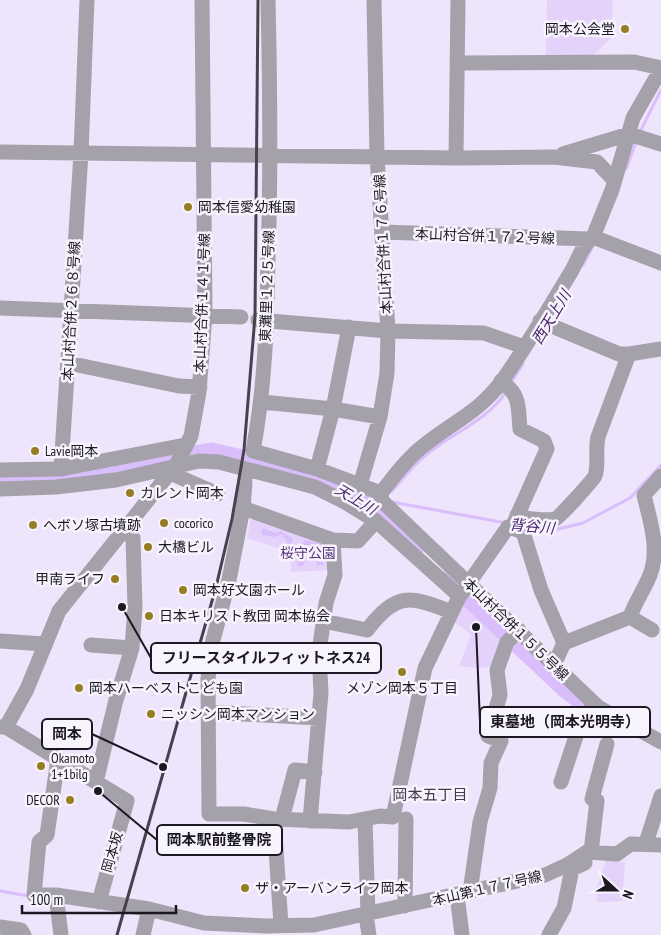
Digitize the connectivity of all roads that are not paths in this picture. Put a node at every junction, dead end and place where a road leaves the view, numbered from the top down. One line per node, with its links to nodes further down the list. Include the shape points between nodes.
1 (87, 0): 11 (street, 本山村合併２６８号線)
2 (202, 0): 12 (street, 本山村合併１４１号線)
3 (268, 0): 13 (street, 東灘里１２５号線)
4 (374, 0): 14 (street, 本山村合併１７６号線)
5 (458, 0): 6 (street)
6 (457, 63): 7 (street, via 634,62); 16 (street)
7 (661, 68): 8 (street, via 633,118)
8 (632, 139): 9 (street); 15 (street); 17 (street); 18 (street)
9 (661, 144)
10 (0, 152): 11 (street)
11 (81, 153): 12 (street); 23 (street, 本山村合併２６８号線)
12 (205, 154): 13 (street); 24 (street, 本山村合併１４１号線)
13 (271, 154): 14 (street); 26 (street, 東灘里１２５号線)
14 (378, 155): 16 (street); 19 (street, 本山村合併１７６号線)
15 (554, 157): 16 (street); 17 (street)
16 (456, 158)
17 (597, 162): 18 (street)
18 (614, 180): 20 (street)
19 (382, 232): 20 (street, 本山村合併１７２号線); 29 (street, 本山村合併１７６号線)
20 (595, 239): 21 (street, 本山村合併１７２号線); 27 (street, via 580,256)
21 (661, 263)
22 (0, 308): 23 (street)
23 (72, 310): 24 (street); 33 (street, 本山村合併２６８号線)
24 (205, 315): 25 (street); 35 (street, 本山村合併１４１号線)
25 (241, 317)
26 (262, 320): 28 (street); 36 (street, 東灘里１２５号線)
27 (545, 324): 30 (street); 32 (street, via 619,354)
28 (350, 327): 29 (street); 37 (street)
29 (388, 331): 30 (street, via 484,333); 38 (street, 本山村合併１７６号線, via 387,373)
30 (524, 347): 34 (street)
31 (661, 349): 32 (street)
32 (629, 354): 51 (street, via 598,437 596,471 591,483 553,520)
33 (68, 363): 35 (street, via 179,386); 40 (street, 本山村合併２６８号線)
34 (507, 385): 48 (street, via 471,414 426,443 404,464); 51 (street, via 518,400 520,429 544,441 547,449)
35 (200, 387): 39 (street, 本山村合併１４１号線, via 191,436)
36 (262, 402): 37 (street); 41 (street, 東灘里１２５号線, via 253,451)
37 (333, 409): 38 (street); 41 (street)
38 (380, 417): 45 (street, 本山村合併１７６号線)
39 (179, 459): 40 (street); 46 (street, via 116,480); 47 (street); 50 (street, via 219,462 315,487); 52 (street, 本山村合併１４１号線)
40 (61, 469): 42 (street)
41 (317, 469): 45 (street)
42 (0, 470)
43 (661, 476): 57 (street, via 644,495 654,534 654,559)
44 (245, 482): 49 (street)
45 (360, 485): 48 (street)
46 (0, 489)
47 (218, 494)
48 (381, 497): 50 (street); 54 (street, 本山村合併１５５号線)
49 (243, 508): 53 (street); 68 (street, via 212,644)
50 (373, 519): 53 (street, via 358,541); 55 (street)
51 (514, 522): 54 (street); 62 (street, via 523,532 541,590)
52 (126, 529): 63 (street, 本山村合併１４１号線, via 59,611); 65 (street, via 133,538 135,607)
53 (333, 540): 58 (street, via 335,576)
54 (468, 583): 55 (street); 59 (street, 本山村合併１５５号線)
55 (457, 595): 56 (street)
56 (452, 612): 58 (street, via 416,599 392,604 367,630); 79 (street, via 425,668 393,817)
57 (630, 617): 60 (street); 62 (street)
58 (323, 622): 69 (street, via 319,652)
59 (518, 630): 66 (street, 本山村合併１５５号線); 84 (street, via 507,642 496,670 500,695 488,736 501,741 491,763 490,788)
60 (652, 630)
61 (0, 641): 63 (street)
62 (564, 643): 66 (street)
63 (44, 644): 70 (street, 本山村合併１４１号線, via 27,689)
64 (91, 645): 65 (street)
65 (132, 648): 75 (street)
66 (554, 665): 67 (street, 本山村合併１５５号線)
67 (592, 708): 71 (street, 本山村合併１５５号線); 76 (street, via 581,721)
68 (207, 712): 69 (street); 78 (street, via 209,814 244,814)
69 (319, 718): 74 (street)
70 (3, 727): 73 (street, 岡本坂)
71 (661, 742)
72 (607, 744): 83 (street, via 592,798 597,801)
73 (58, 759): 75 (street, 岡本坂); 85 (street, 本山第１７７号線, via 47,835 40,842 34,894)
74 (314, 772): 78 (street, via 294,770); 81 (street)
75 (96, 782): 86 (street, 岡本坂, via 127,801)
76 (561, 782)
77 (661, 796): 82 (street)
78 (278, 819): 81 (street); 92 (street)
79 (364, 819): 81 (street); 89 (street)
80 (406, 820): 87 (street)
81 (310, 821)
82 (654, 844): 83 (street, 本山第１７７号線, via 631,844 617,854)
83 (593, 852): 84 (street, 本山第１７７号線, via 587,852 545,875); 99 (street, via 592,859 572,869 564,908)
84 (463, 894): 87 (street, 本山第１７７号線); 98 (street)
85 (56, 896): 86 (street, 本山第１７７号線); 95 (street)
86 (99, 902): 88 (street, 本山第１７７号線)
87 (405, 906): 89 (street, 本山第１７７号線)
88 (149, 910): 91 (street, 本山第１７７号線); 96 (street)
89 (367, 915): 93 (street, 本山第１７７号線); 97 (street)
90 (0, 927): 94 (street, via 21,930)
91 (204, 929): 92 (street, 本山第１７７号線)
92 (271, 929): 93 (street, 本山第１７７号線)
93 (329, 929)
94 (24, 935)
95 (61, 935)
96 (143, 935)
97 (369, 935)
98 (462, 935)
99 (549, 935)

